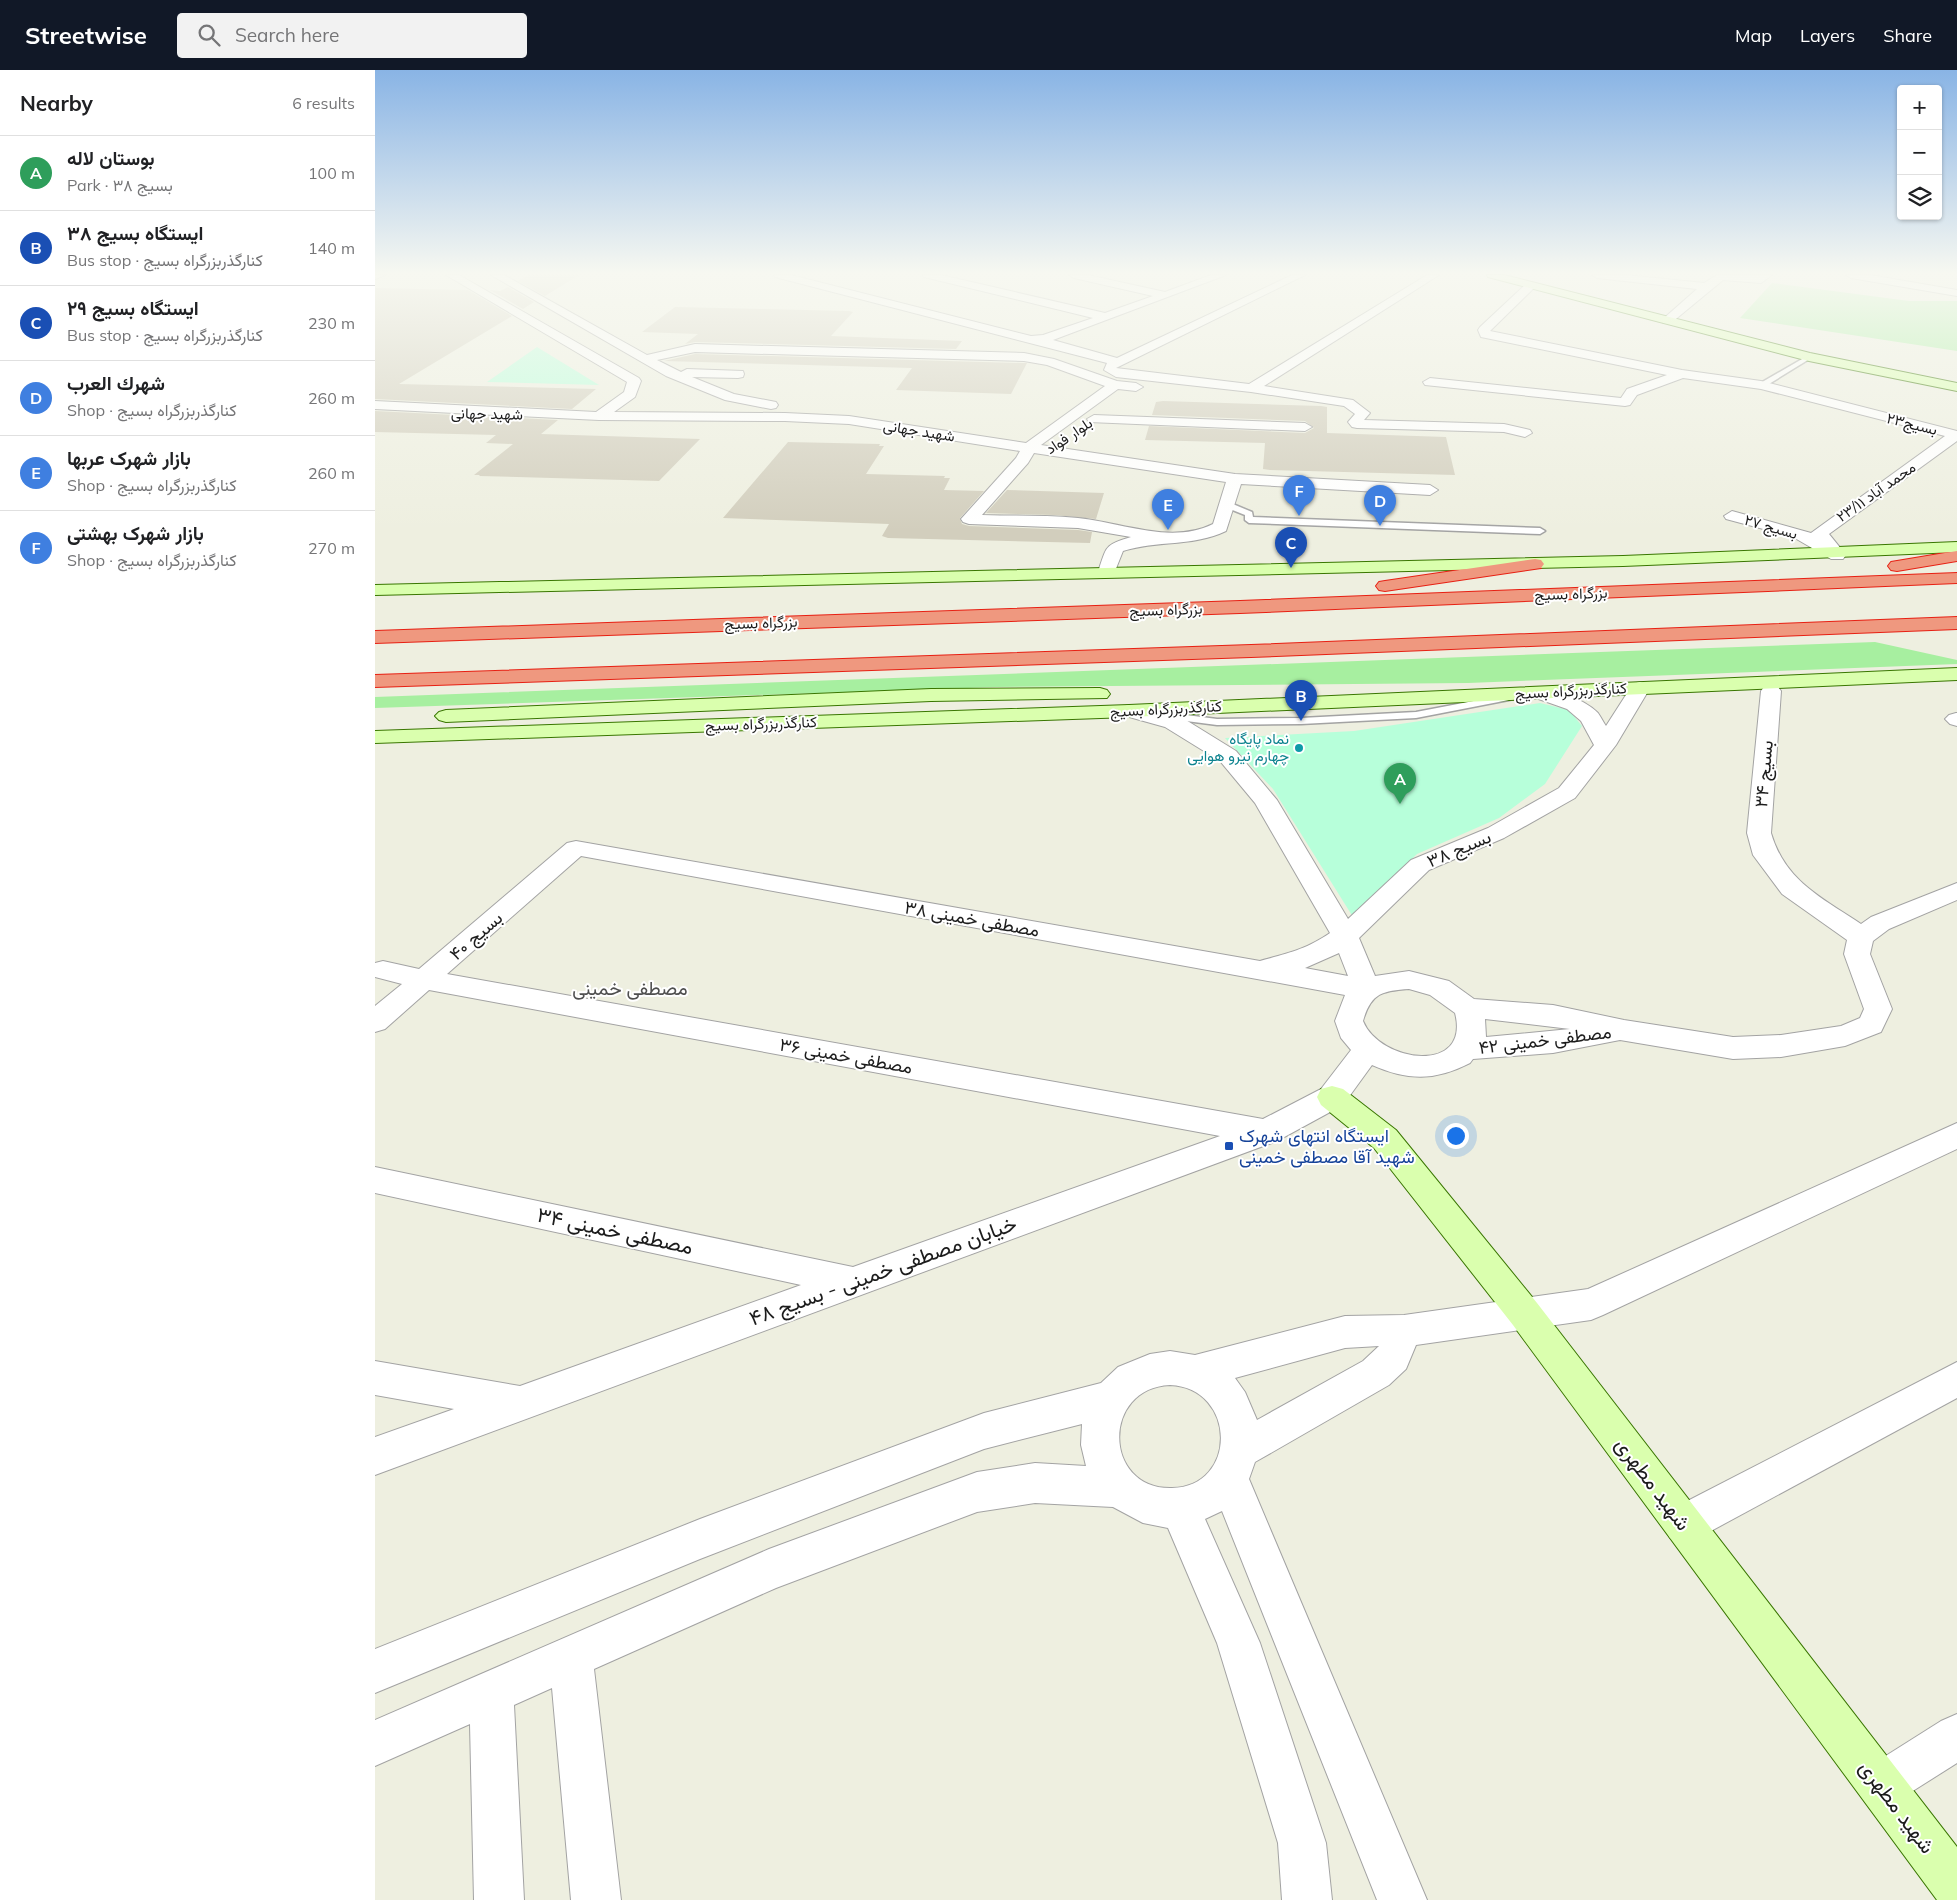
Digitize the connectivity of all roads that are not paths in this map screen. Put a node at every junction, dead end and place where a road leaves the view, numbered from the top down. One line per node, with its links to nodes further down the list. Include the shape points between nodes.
1 (609, 360): 14 (street)
2 (648, 360): 11 (street)
3 (1041, 360): 16 (street)
4 (1098, 360): 10 (street)
5 (1125, 360): 10 (street)
6 (1296, 360): 19 (street)
7 (1615, 360): 13 (street, بسیج۲۳)
8 (1803, 360): 17 (lane)
9 (1826, 360): 18 (main road)
10 (1114, 366): 16 (street); 19 (street, via 1115,373)
11 (671, 373): 12 (street); 14 (street); 24 (street, via 730,396)
12 (738, 374)
13 (1682, 374): 15 (street, via 1632,392 1625,402); 17 (street, بسیج۲۳)
14 (643, 379): 22 (street, via 630,394)
15 (1430, 382)
16 (1115, 384): 23 (street, بلوار فواد, via 1136,387); 31 (street, بلوار فواد)
17 (1761, 385): 28 (street, بسیج۲۳)
18 (1957, 387)
19 (1251, 388): 27 (street, via 1348,403 1363,412 1355,422 1357,424 1504,428)
20 (375, 405): 22 (street, شهید جهانی)
21 (375, 412): 22 (street, شهید جهانی)
22 (599, 416): 24 (street, شهید جهانی); 31 (street, شهید جهانی, via 835,431)
23 (1094, 419): 25 (street); 26 (street, بلوار فواد)
24 (849, 420): 31 (street, شهید جهانی)
25 (1305, 427)
26 (1080, 430)
27 (1525, 433)
28 (1957, 435): 38 (street, محمد آباد ۲۳/۱۱, via 1819,533)
29 (1066, 440): 30 (street, بلوار فواد)
30 (1052, 451): 31 (street, شهید جهانی); 33 (street, شهید جهانی)
31 (1026, 453): 33 (street, شهید جهانی); 36 (street, بلوار فواد, via 969,519 1078,523)
32 (1430, 490): 33 (street)
33 (1232, 492): 35 (lane, via 1249,514 1249,520); 36 (street, via 1220,528 1204,535)
34 (1732, 516): 38 (street, بسیج ۲۷, via 1799,533)
35 (1540, 531)
36 (1161, 537): 41 (street, via 1115,548)
37 (1957, 547): 38 (main road)
38 (1837, 555): 40 (main road)
39 (1957, 556): 43 (highway)
40 (1535, 564): 41 (main road); 45 (highway)
41 (1107, 572): 44 (main road); 46 (main road, via 1029,583 952,588)
42 (1957, 578): 43 (highway, بزرگراه بسیج)
43 (1780, 585): 45 (highway, بزرگراه بسیج)
44 (375, 590)
45 (1241, 607): 48 (highway, بزرگراه بسیج)
46 (375, 608)
47 (1957, 623): 50 (highway)
48 (375, 636)
49 (1957, 674): 51 (main road, کنارگذربزرگراه بسیج)
50 (375, 681)
51 (1640, 688): 53 (main road, کنارگذربزرگراه بسیج); 57 (street, بسیج ۳۸)
52 (1771, 691): 61 (street, بسیج ۳۴, via 1759,833 1765,856 1791,888)
53 (1537, 692): 54 (main road, کنارگذربزرگراه بسیج); 55 (main road, via 931,696); 57 (street, via 1573,705 1591,718)
54 (1129, 711): 56 (main road, کنارگذربزرگراه بسیج); 60 (street, via 1173,722 1228,756 1265,800)
55 (375, 720)
56 (375, 737)
57 (1605, 745): 60 (street, بسیج ۳۸, via 1567,793 1496,833 1421,865)
58 (576, 848): 62 (street, مصطفی خمینی ۳۸); 64 (street, بسیج ۴۰)
59 (1957, 891): 61 (street, via 1880,924)
60 (1345, 936): 62 (street, بسیج ۳۸, via 1322,951 1290,964); 65 (street)
61 (1861, 937): 68 (street, مصطفی خمینی ۴۲, via 1857,954 1878,1009 1871,1025 1845,1036 1781,1046 1733,1048)
62 (1255, 970): 65 (street, مصطفی خمینی ۳۸)
63 (377, 971): 64 (street, مصطفی خمینی ۳۶)
64 (426, 980): 67 (street, بسیج ۴۰); 72 (street, مصطفی خمینی ۳۶)
65 (1367, 989): 66 (street, via 1393,981 1425,983 1446,992); 70 (street, via 1351,1006 1349,1017 1357,1040)
66 (1468, 1008): 68 (street, مصطفی خمینی ۴۲, via 1553,1015); 69 (street, via 1473,1027)
67 (375, 1022)
68 (1624, 1030): 69 (street, مصطفی خمینی ۴۲, via 1553,1042)
69 (1466, 1049): 70 (street, via 1444,1064 1413,1067 1396,1064)
70 (1367, 1050): 71 (street, خیابان مصطفی خمینی - بسیج ۴۸)
71 (1332, 1097): 72 (street, خیابان مصطفی خمینی - بسیج ۴۸); 76 (main road, شهید مطهری, via 1385,1138)
72 (1266, 1132): 75 (street, خیابان مصطفی خمینی - بسیج ۴۸)
73 (1957, 1135): 76 (street, via 1591,1304)
74 (375, 1180): 75 (street, مصطفی خمینی ۳۴)
75 (855, 1282): 82 (street, خیابان مصطفی خمینی - بسیج ۴۸)
76 (1525, 1314): 77 (street); 87 (main road, شهید مطهری)
77 (1404, 1331): 78 (street, via 1345,1332); 84 (street, via 1393,1357 1377,1373)
78 (1195, 1372): 81 (street, via 1163,1368 1133,1378); 84 (street, via 1222,1390 1239,1416)
79 (375, 1378): 82 (street)
80 (1957, 1379): 87 (street)
81 (1109, 1399): 85 (street, via 1098,1429 1101,1460); 89 (street, via 984,1431 700,1539)
82 (520, 1403): 83 (street, خیابان مصطفی خمینی - بسیج ۴۸)
83 (375, 1456)
84 (1235, 1464): 86 (street, via 1208,1498); 98 (street)
85 (1119, 1488): 86 (street, via 1147,1504); 88 (street, via 1035,1483 977,1492 769,1570)
86 (1180, 1508): 97 (street, via 1238,1643 1302,1842)
87 (1683, 1524): 93 (main road, شهید مطهری)
88 (571, 1657): 90 (street); 96 (street)
89 (375, 1671)
90 (491, 1693): 92 (street); 95 (street)
91 (1957, 1737): 93 (street)
92 (375, 1743)
93 (1881, 1785): 94 (main road, شهید مطهری)
94 (1957, 1887)
95 (499, 1900)
96 (596, 1900)
97 (1307, 1900)
98 (1402, 1900)

